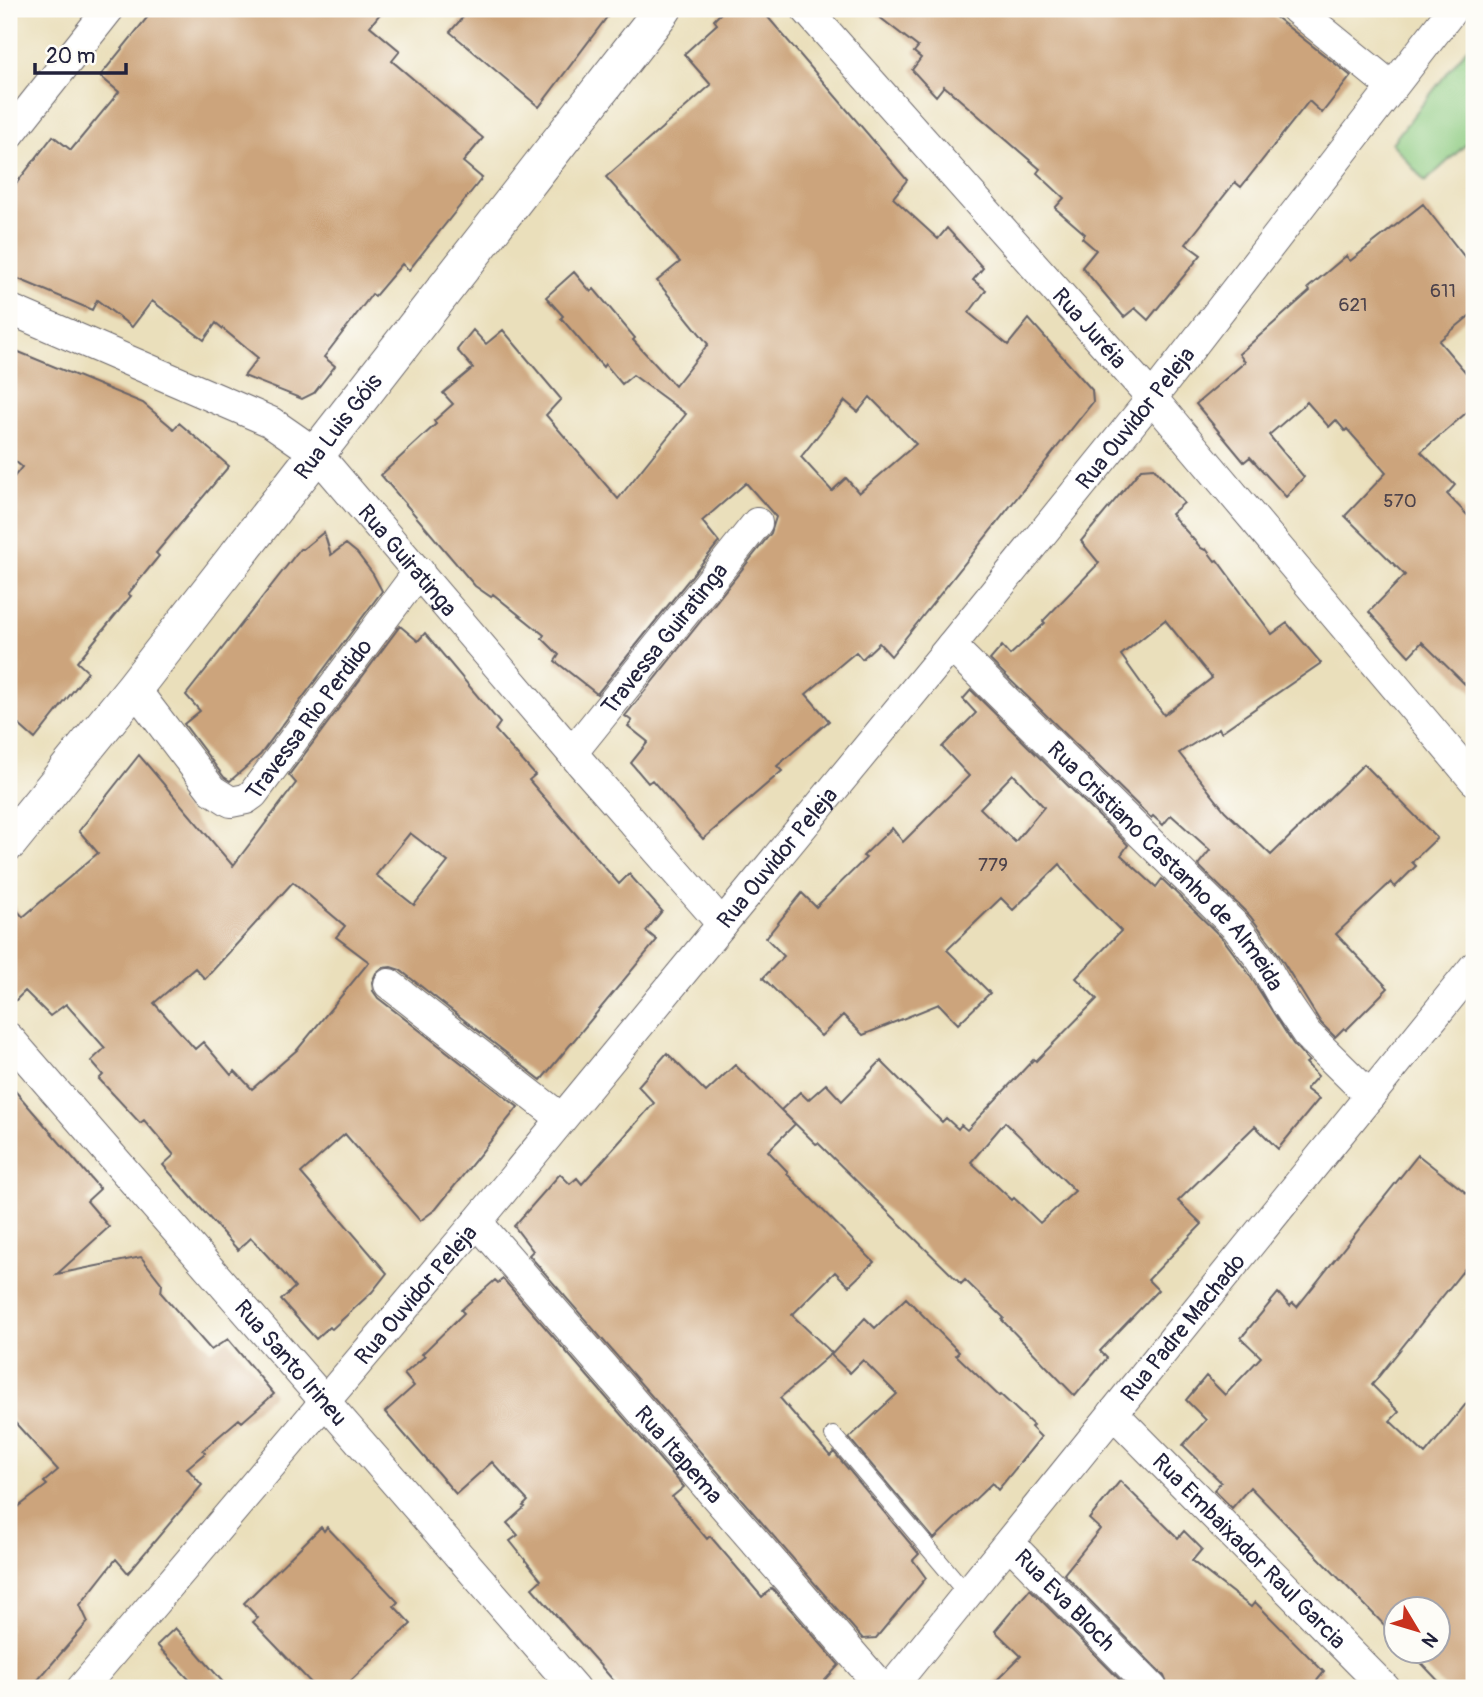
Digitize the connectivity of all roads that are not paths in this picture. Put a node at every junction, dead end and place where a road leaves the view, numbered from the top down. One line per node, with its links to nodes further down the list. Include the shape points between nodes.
1 (109, 9): 7 (street)
2 (663, 9): 10 (street, Rua Luis Góis)
3 (806, 9): 9 (street, Rua Juréia)
4 (1296, 9): 6 (street)
5 (1453, 9): 6 (street, Rua Ouvidor Peleja)
6 (1392, 87): 9 (street, Rua Ouvidor Peleja)
7 (9, 135)
8 (9, 309): 10 (street, Rua Guiratinga, via 271,422)
9 (1152, 398): 13 (street, Rua Ouvidor Peleja); 16 (street, Rua Juréia)
10 (317, 454): 12 (street, Rua Guiratinga); 14 (street, Rua Luis Góis)
11 (757, 523): 15 (street, Travessa Guiratinga)
12 (419, 571): 14 (street, Travessa Rio Perdido, via 246,799 231,802 212,790); 15 (street, Rua Guiratinga)
13 (951, 646): 18 (street, Rua Ouvidor Peleja); 22 (street, Rua Cristiano Castanho de Almeida, via 1236,928 1307,1034)
14 (134, 688): 17 (street, Rua Luis Góis)
15 (572, 753): 18 (street, Rua Guiratinga)
16 (1474, 780)
17 (9, 842)
18 (722, 924): 23 (street, Rua Ouvidor Peleja)
19 (1474, 967): 22 (street, Rua Padre Machado)
20 (389, 984): 23 (street)
21 (9, 1038): 25 (street, Rua Santo Irineu)
22 (1370, 1096): 26 (street, Rua Padre Machado)
23 (561, 1118): 24 (street, Rua Ouvidor Peleja)
24 (477, 1222): 25 (street, Rua Ouvidor Peleja); 32 (street, Rua Itapema)
25 (326, 1401): 30 (street, Rua Ouvidor Peleja); 31 (street, Rua Santo Irineu)
26 (1114, 1413): 28 (street, Rua Padre Machado); 35 (street, Rua Embaixador Raul Garcia)
27 (833, 1435): 29 (lane)
28 (1009, 1543): 29 (street, Rua Padre Machado); 34 (street, Rua Eva Bloch)
29 (967, 1594): 33 (street, Rua Padre Machado)
30 (82, 1688)
31 (574, 1688)
32 (883, 1688)
33 (891, 1688)
34 (1152, 1688)
35 (1385, 1688)

